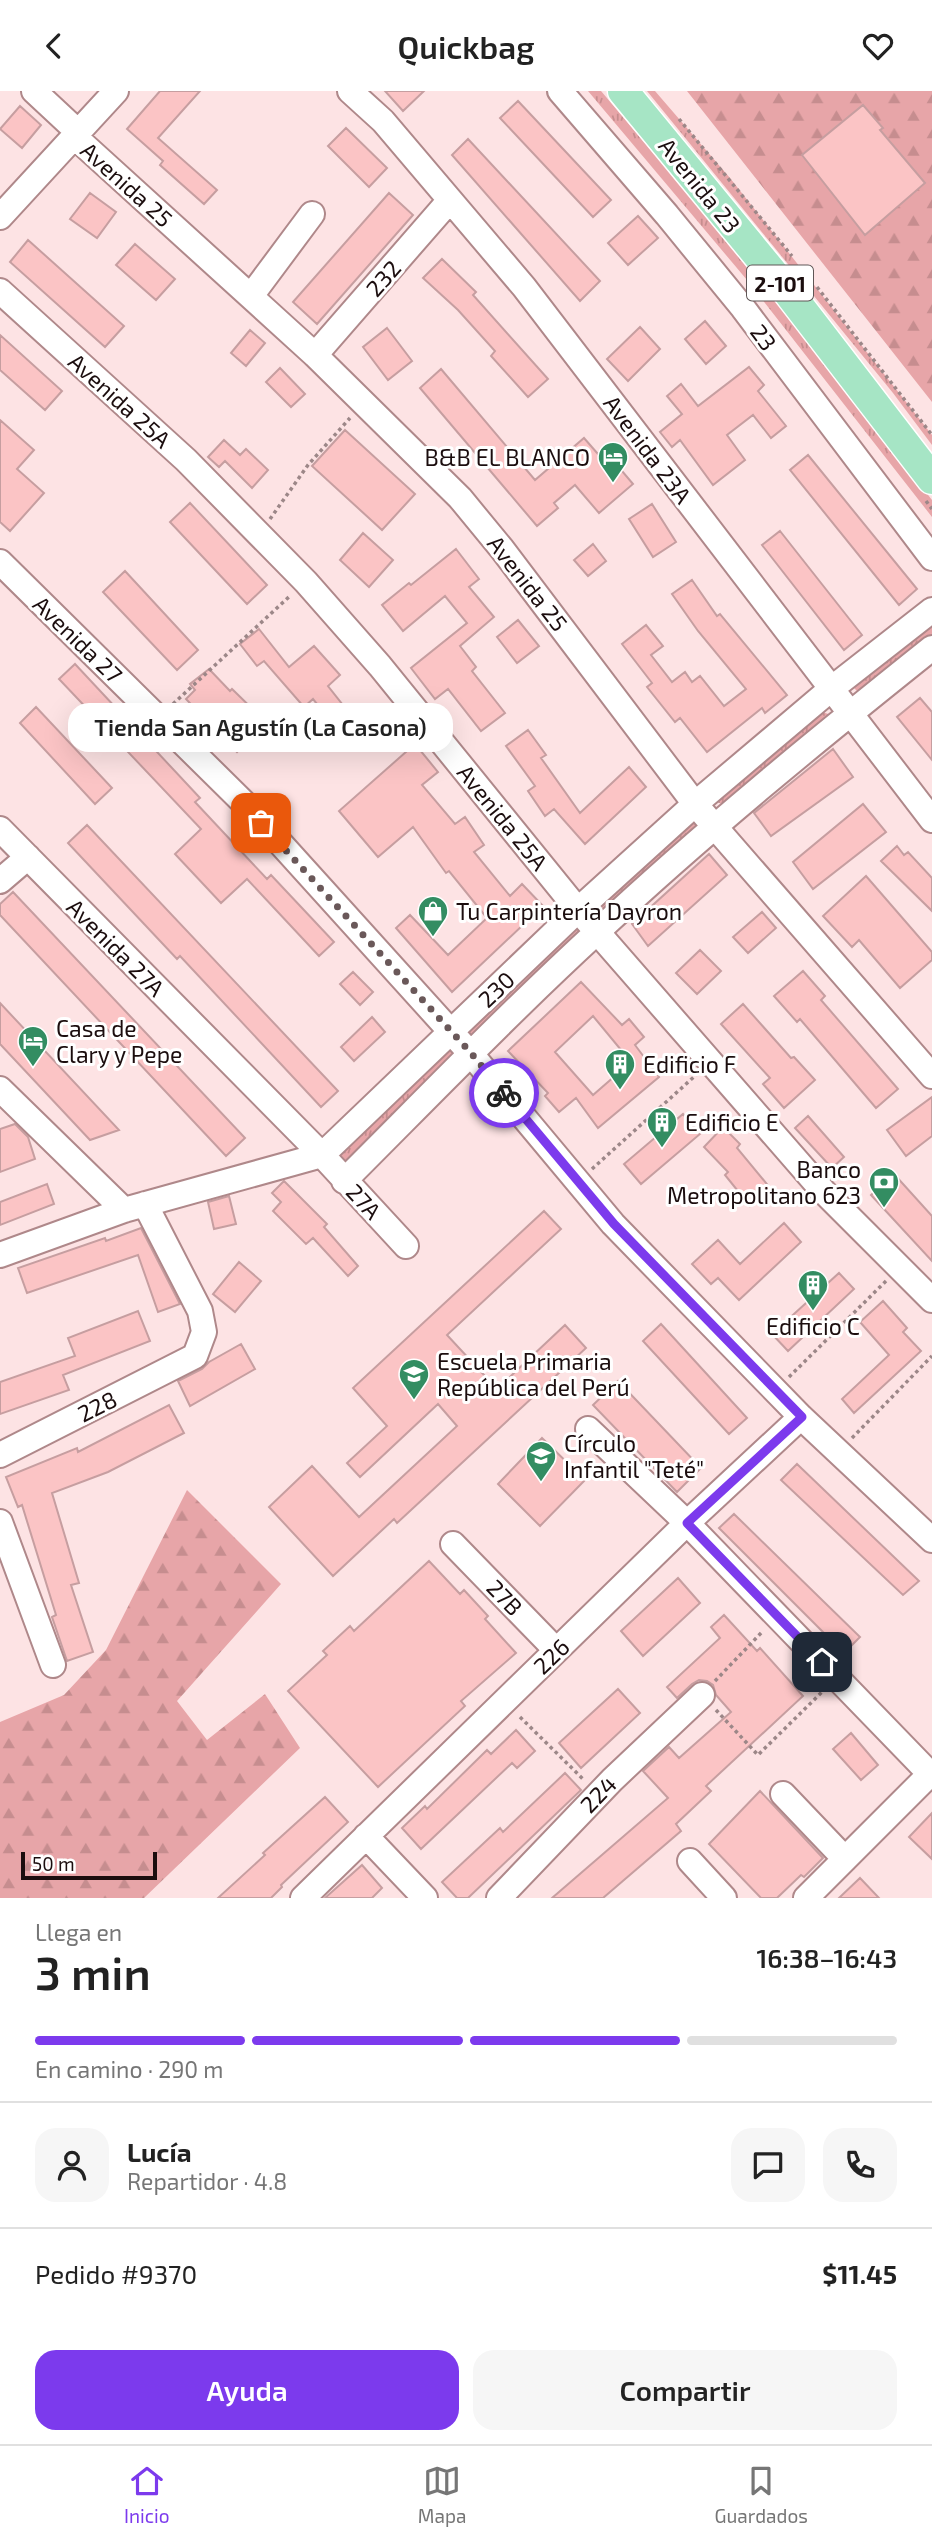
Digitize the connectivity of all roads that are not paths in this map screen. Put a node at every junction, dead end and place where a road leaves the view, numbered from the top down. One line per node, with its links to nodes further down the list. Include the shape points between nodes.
1 (34, 91): 6 (street, Avenida 25)
2 (116, 91): 6 (street)
3 (350, 91): 7 (street, Avenida 23A, via 383,121)
4 (560, 91): 14 (street, 23, via 734,297)
5 (623, 91): 13 (main road, Avenida 23 / 2-101, via 785,288)
6 (76, 134): 9 (street); 11 (street, Avenida 25)
7 (450, 200): 12 (street, 232); 18 (street, Avenida 23A, via 524,287)
8 (312, 214): 11 (street)
9 (0, 217)
10 (0, 291): 26 (street, Avenida 25A, via 186,460 306,582)
11 (251, 296): 12 (street, Avenida 25)
12 (315, 355): 20 (street, Avenida 25, via 460,498)
13 (932, 479)
14 (932, 558)
15 (0, 562): 28 (street, Avenida 27, via 244,803)
16 (932, 610): 18 (street, 230)
17 (932, 648): 19 (street, 230)
18 (831, 689): 19 (street, Avenida 23A); 20 (street, 230)
19 (850, 713): 21 (street, Avenida 23A); 22 (street, 230)
20 (695, 804): 22 (street, Avenida 25); 26 (street, 230)
21 (932, 820)
22 (714, 826): 27 (street, 230); 30 (street, Avenida 25)
23 (0, 828): 24 (street, Avenida 27A)
24 (28, 857): 25 (street); 32 (street, Avenida 27A)
25 (0, 881)
26 (578, 910): 27 (street, Avenida 25A); 28 (street, 230)
27 (597, 931): 29 (street, 230); 37 (street, Avenida 25A, via 823,1191)
28 (452, 1033): 29 (street, Avenida 27); 32 (street, 230)
29 (471, 1053): 33 (street, 230); 38 (street, Avenida 27, via 614,1224)
30 (932, 1076)
31 (0, 1089): 34 (street)
32 (322, 1155): 33 (street, 27A); 34 (street, 230)
33 (344, 1181): 35 (street, 27A)
34 (135, 1207): 36 (street, 230); 40 (street, 228, via 201,1311 204,1332 195,1356)
35 (406, 1246)
36 (0, 1255)
37 (932, 1300)
38 (802, 1417): 42 (street, 226); 43 (street, Avenida 27)
39 (588, 1429): 42 (street)
40 (0, 1455)
41 (0, 1522): 46 (street)
42 (687, 1523): 45 (street, 226); 48 (street)
43 (932, 1540)
44 (453, 1544): 45 (street, 27B)
45 (556, 1650): 50 (street, 226)
46 (53, 1665)
47 (702, 1695): 55 (street, 224, via 604,1787)
48 (931, 1775): 51 (street)
49 (783, 1794): 51 (street)
50 (366, 1836): 53 (street, 226); 54 (street)
51 (845, 1859): 57 (street)
52 (690, 1861): 56 (street)
53 (303, 1898)
54 (425, 1898)
55 (499, 1898)
56 (724, 1898)
57 (808, 1898)

